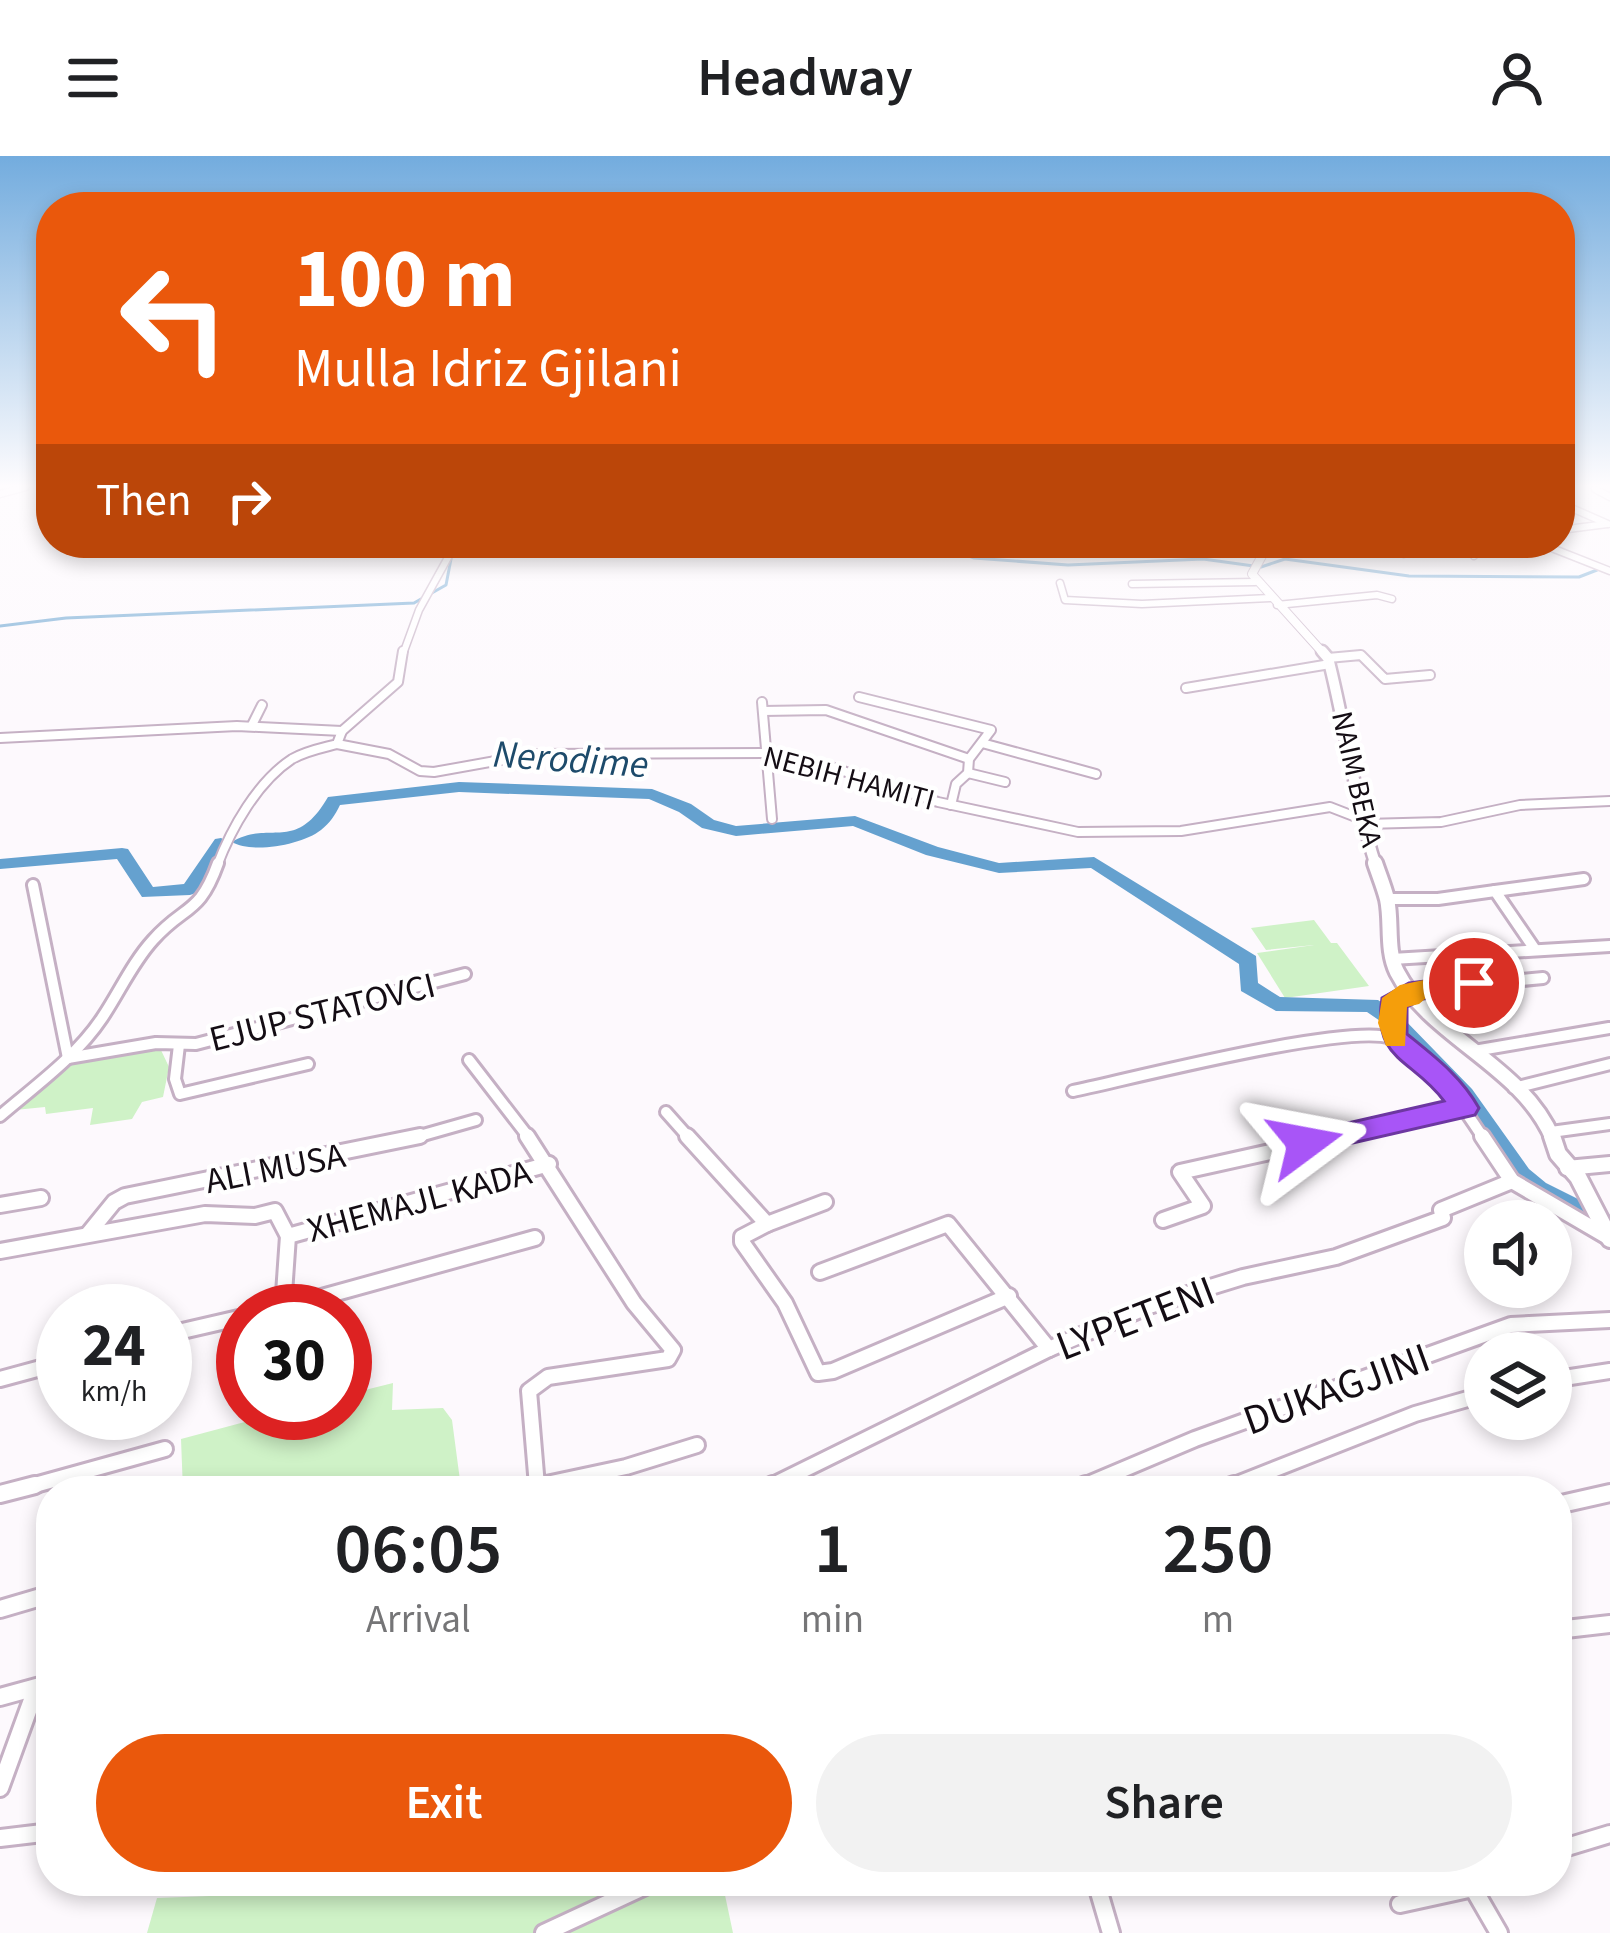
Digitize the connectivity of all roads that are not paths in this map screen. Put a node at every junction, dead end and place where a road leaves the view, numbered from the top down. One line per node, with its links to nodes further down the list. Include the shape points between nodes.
1 (439, 570): 14 (street, via 412,623 398,682)
2 (1254, 570): 3 (street)
3 (1256, 582): 5 (street); 7 (street, NAIM BEKA)
4 (1060, 583): 7 (street, via 1065,600)
5 (1132, 584)
6 (1392, 599): 7 (street)
7 (1274, 602): 8 (street, NAIM BEKA)
8 (1329, 661): 9 (street, NAIM BEKA, via 1361,655 1385,680); 10 (street); 26 (street, NAIM BEKA)
9 (1430, 675)
10 (1186, 688)
11 (860, 697): 16 (street, via 988,728)
12 (262, 705): 13 (street)
13 (252, 725): 14 (street); 15 (street)
14 (342, 731): 17 (street)
15 (0, 739)
16 (982, 743): 19 (street); 21 (street)
17 (337, 744): 18 (street, NEBIH HAMITI, via 434,772 534,754); 41 (street, via 282,767 231,829 206,897 154,938)
18 (766, 753): 19 (street, via 762,707 826,710); 24 (street, NEBIH HAMITI); 25 (street)
19 (969, 759): 20 (street)
20 (968, 773): 22 (street); 24 (street)
21 (1096, 775)
22 (1005, 782)
23 (1610, 801): 26 (street, NEBIH HAMITI, via 1520,806 1441,822)
24 (951, 805): 26 (street, NEBIH HAMITI, via 1114,836 1330,807)
25 (772, 819)
26 (1363, 822): 30 (street, NAIM BEKA)
27 (1584, 878): 29 (street)
28 (33, 885): 41 (street)
29 (1495, 890): 30 (street); 32 (street)
30 (1387, 899): 33 (street, NAIM BEKA)
31 (1610, 946): 32 (street)
32 (1534, 948): 33 (street)
33 (1392, 959): 36 (street, NAIM BEKA)
34 (465, 974): 39 (street, EJUP STATOVCI)
35 (1543, 978): 36 (street)
36 (1409, 992): 38 (street, via 1395,998); 40 (street, NAIM BEKA)
37 (1609, 1028): 40 (street)
38 (1394, 1038): 46 (street, via 1264,1050); 47 (street)
39 (179, 1045): 41 (street, EJUP STATOVCI); 43 (street, EJUP STATOVCI, via 180,1094)
40 (1474, 1051): 45 (street, NAIM BEKA, via 1508,1073)
41 (68, 1058): 49 (street)
42 (469, 1060): 53 (street)
43 (308, 1064)
44 (1610, 1064): 45 (street)
45 (1514, 1088): 52 (street, NAIM BEKA)
46 (1073, 1090)
47 (1465, 1108): 56 (street); 60 (street, via 1196,1166 1180,1172 1203,1206)
48 (666, 1112): 61 (street)
49 (0, 1116)
50 (476, 1120): 62 (street, ALI MUSA, via 380,1147 125,1196)
51 (1610, 1124): 52 (street)
52 (1551, 1132): 55 (street, NAIM BEKA)
53 (549, 1164): 63 (street, XHEMAJL KADA); 81 (street, via 634,1304 673,1350 668,1359 548,1377 529,1391)
54 (1610, 1164): 55 (street)
55 (1567, 1168): 65 (street, NAIM BEKA)
56 (1512, 1180): 65 (street); 72 (street, LYPETENI, via 1397,1237 1149,1306)
57 (41, 1198): 59 (street)
58 (825, 1202): 61 (street)
59 (0, 1205)
60 (1162, 1220)
61 (767, 1224): 70 (street, via 742,1242 818,1372)
62 (88, 1234): 63 (street, XHEMAJL KADA, via 275,1211); 66 (street, XHEMAJL KADA)
63 (288, 1236): 68 (street, XHEMAJL KADA)
64 (535, 1238): 69 (street)
65 (1610, 1238)
66 (0, 1251)
67 (820, 1272): 70 (street, via 948,1224)
68 (281, 1284)
69 (370, 1284)
70 (1009, 1296): 72 (street)
71 (1610, 1321): 84 (street, DUKAGJINI, via 1511,1325)
72 (1049, 1349): 83 (street, LYPETENI)
73 (36, 1369): 76 (street)
74 (1610, 1370): 75 (street)
75 (1572, 1376)
76 (0, 1379)
77 (1464, 1400): 85 (street)
78 (697, 1445): 82 (street)
79 (165, 1449): 80 (street)
80 (66, 1476)
81 (536, 1476)
82 (584, 1476)
83 (791, 1476)
84 (1106, 1476)
85 (1256, 1476)
86 (36, 1484): 88 (street)
87 (1610, 1493): 89 (street)
88 (0, 1494)
89 (1572, 1502)
90 (36, 1598): 91 (street)
91 (0, 1609)
92 (1610, 1624): 93 (street)
93 (1572, 1628)
94 (36, 1688): 95 (street)
95 (0, 1697)
96 (36, 1705): 97 (street)
97 (0, 1788)
98 (36, 1834): 100 (street)
99 (1610, 1834): 101 (street)
100 (0, 1838)
101 (1572, 1845)
102 (624, 1896): 107 (street)
103 (1100, 1896): 108 (street)
104 (1436, 1896): 106 (street)
105 (1478, 1896): 109 (street)
106 (1400, 1904)
107 (544, 1933)
108 (1111, 1933)
109 (1499, 1933)

